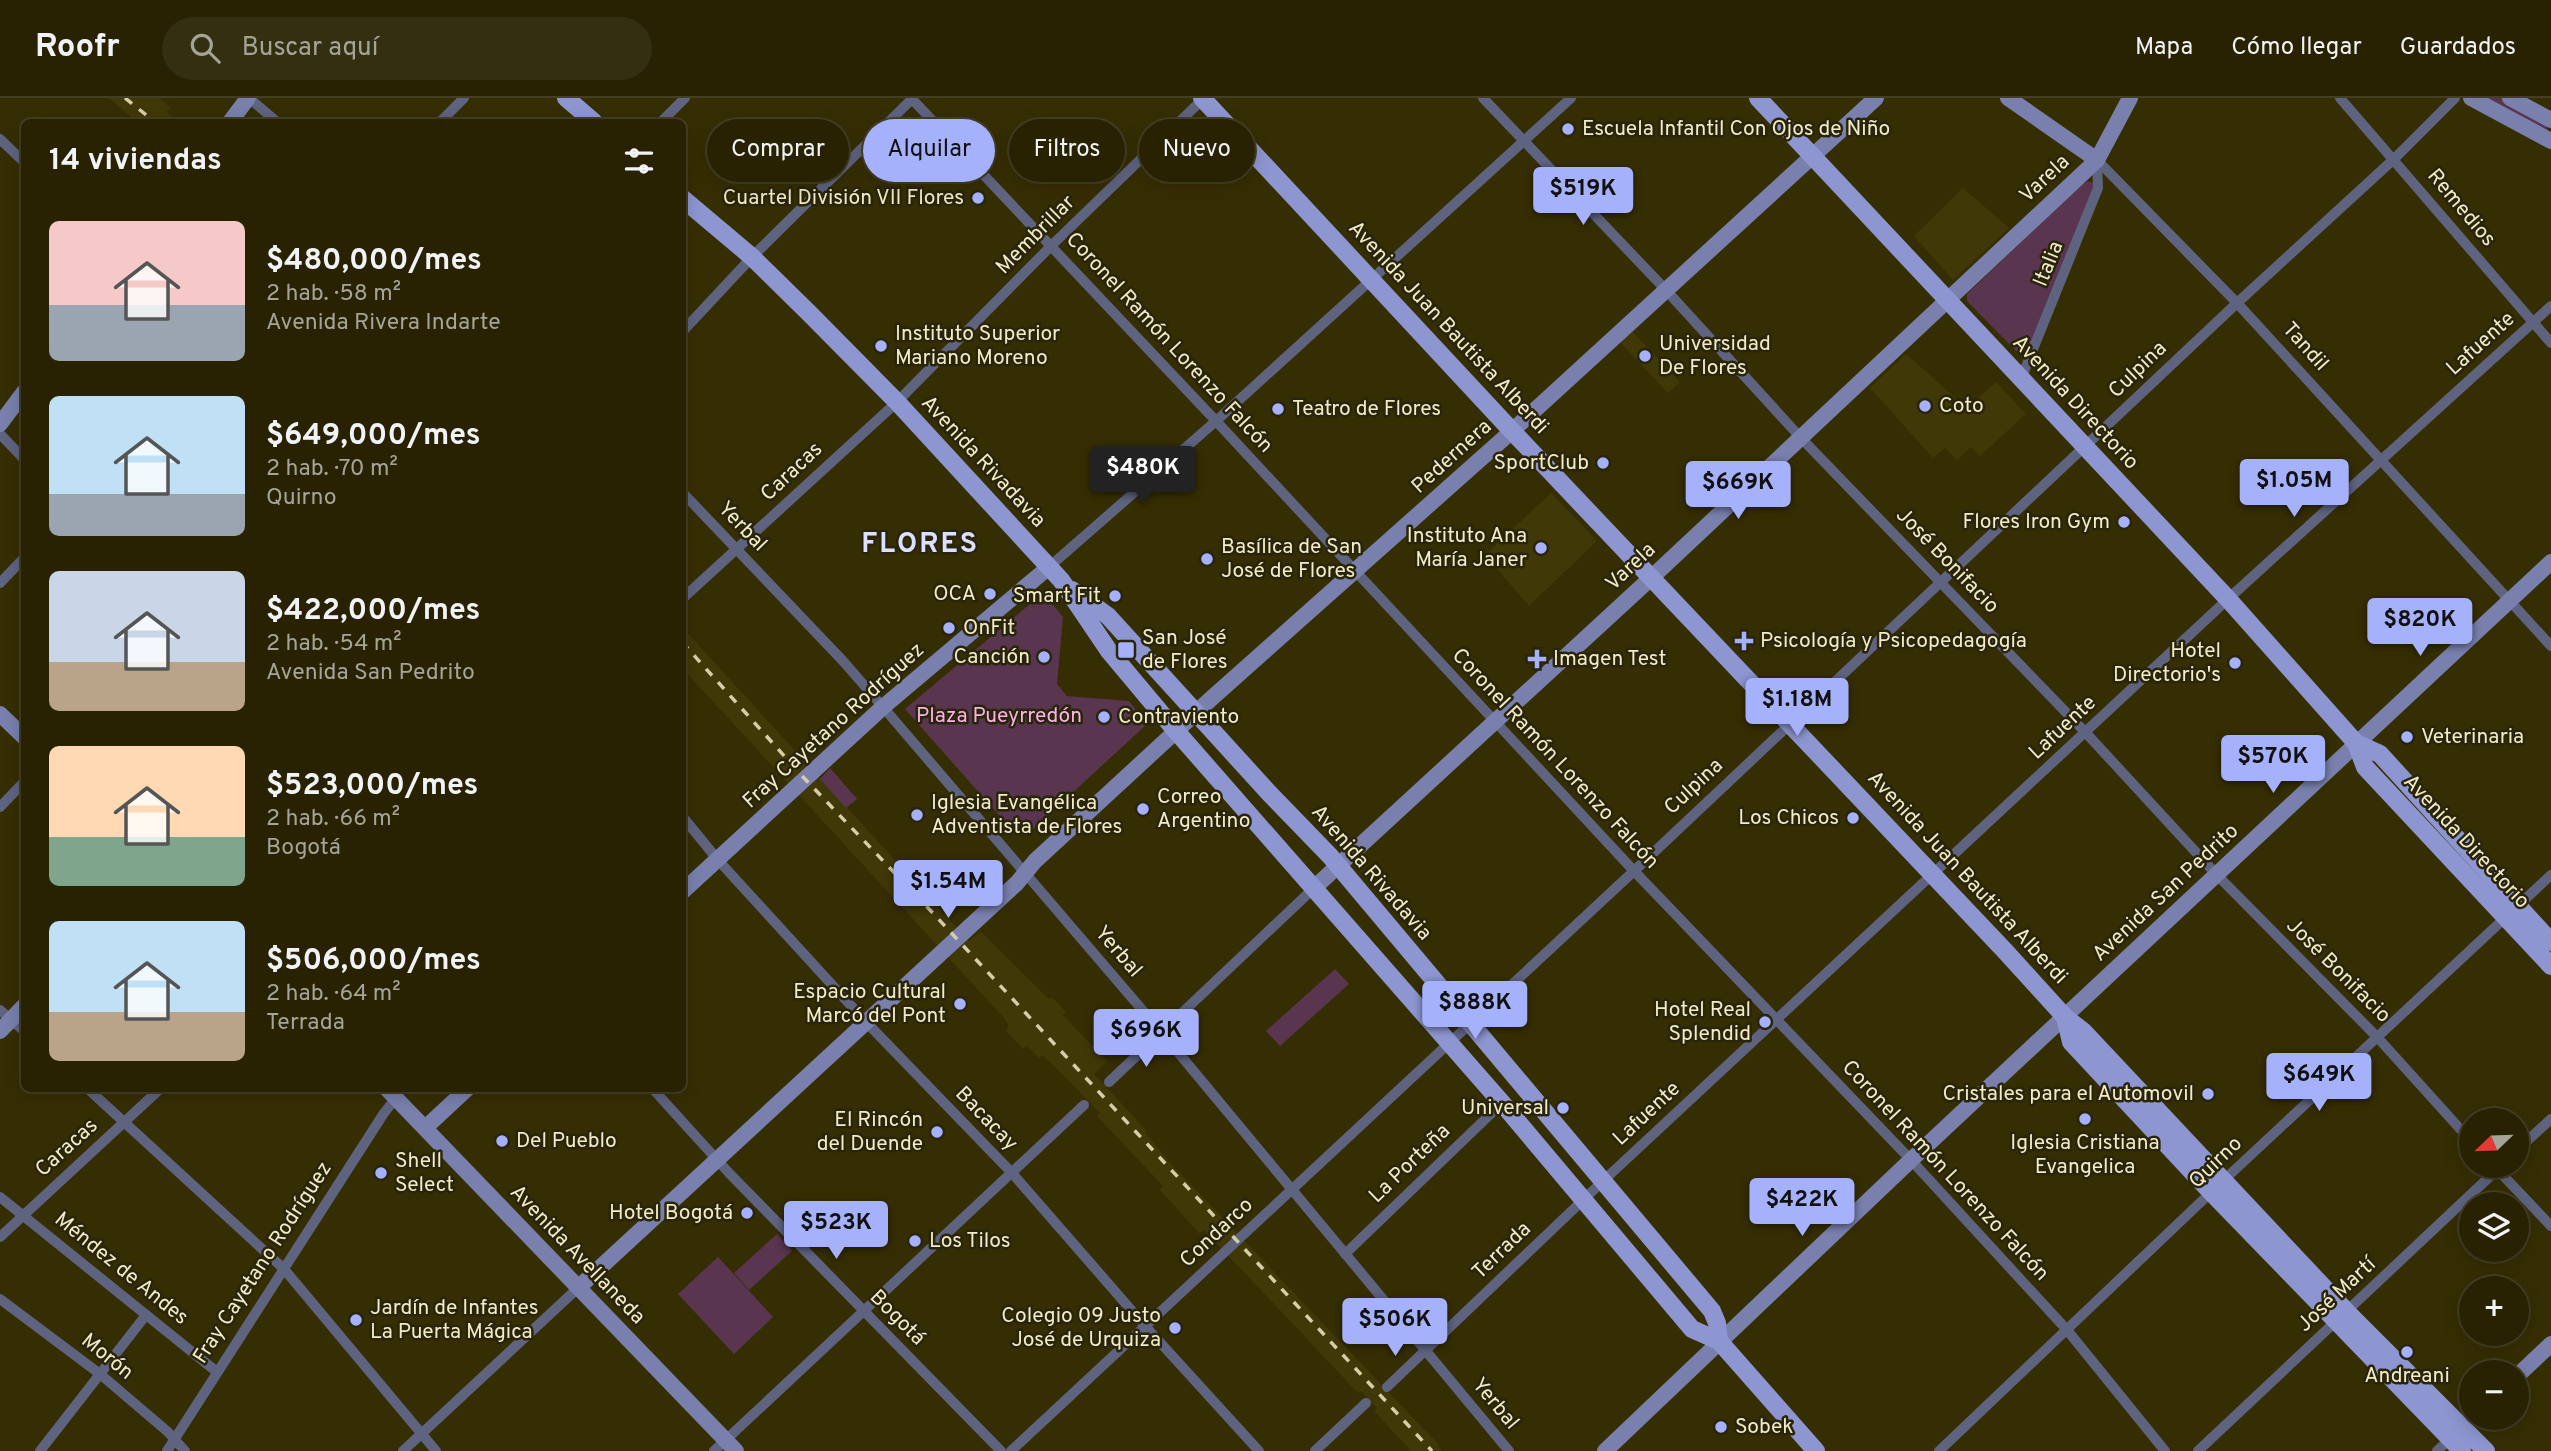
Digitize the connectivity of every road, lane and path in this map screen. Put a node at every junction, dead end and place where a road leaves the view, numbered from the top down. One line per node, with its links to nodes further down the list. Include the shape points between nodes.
1 (249, 98): 17 (street); 18 (street)
2 (464, 98): 19 (street)
3 (566, 98): 20 (main road)
4 (685, 98): 21 (street)
5 (912, 98): 31 (street, Coronel Ramón Lorenzo Falcón); 32 (street)
6 (1203, 98): 31 (street, Membrillar); 33 (main road, Avenida Juan Bautista Alberdi)
7 (1483, 98): 25 (street, José Bonifacio)
8 (1572, 98): 25 (street)
9 (1758, 98): 26 (main road, Avenida Directorio)
10 (1877, 98): 26 (street, Pedernera)
11 (2008, 98): 29 (street, Tandil)
12 (2130, 98): 29 (street, Varela)
13 (2340, 98): 28 (street, Remedios)
14 (2455, 98): 28 (street, Culpina)
15 (2471, 98): 24 (street)
16 (2510, 98): 22 (street)
17 (232, 119)
18 (274, 119)
19 (443, 119)
20 (590, 119)
21 (664, 119)
22 (2551, 120)
23 (0, 139): 27 (street)
24 (2551, 141)
25 (1524, 142): 33 (street); 34 (street, José Bonifacio)
26 (1813, 157): 34 (street, Pedernera); 35 (main road, Avenida Directorio)
27 (21, 159)
28 (2394, 159): 36 (street, Culpina); 38 (street, Remedios)
29 (2097, 160): 35 (street, Varela); 36 (street, Tandil); 41 (street, Italia, via 2098,188)
30 (686, 201): 32 (main road, Avenida Rivadavia)
31 (1052, 245): 43 (street, Membrillar); 44 (street, Coronel Ramón Lorenzo Falcón)
32 (751, 257): 39 (street); 43 (main road, Avenida Rivadavia)
33 (1371, 279): 44 (street); 46 (main road, Avenida Juan Bautista Alberdi)
34 (1665, 289): 46 (street, Pedernera); 48 (street, José Bonifacio)
35 (1946, 299): 41 (main road, Avenida Directorio); 48 (street, Varela)
36 (2237, 303): 49 (street, Culpina); 51 (street, Tandil)
37 (2551, 306): 38 (street, Lafuente)
38 (2533, 323): 40 (street, Remedios); 51 (street, Lafuente)
39 (686, 328)
40 (2551, 343)
41 (2021, 379): 49 (main road, Avenida Directorio)
42 (21, 396): 45 (street)
43 (897, 402): 53 (street, Caracas); 56 (main road, Avenida Rivadavia)
44 (1216, 421): 56 (street); 57 (street, Coronel Ramón Lorenzo Falcón)
45 (0, 424)
46 (1512, 430): 57 (street, Pedernera); 58 (main road, Avenida Juan Bautista Alberdi)
47 (0, 434): 50 (street)
48 (1801, 438): 58 (street, Varela); 60 (street, José Bonifacio)
49 (2085, 447): 60 (street, Culpina); 63 (main road, Avenida Directorio)
50 (21, 456)
51 (2380, 462): 63 (street, Lafuente); 64 (street, Tandil)
52 (686, 496): 53 (street, Yerbal)
53 (737, 549): 62 (street, Caracas); 66 (street, Yerbal)
54 (21, 561): 59 (street)
55 (2551, 562): 64 (street, Avenida San Pedrito)
56 (1049, 567): 61 (main road, Avenida Rivadavia); 66 (street, Fray Cayetano Rodríguez)
57 (1354, 572): 67 (street, Pedernera); 69 (street, Coronel Ramón Lorenzo Falcón)
58 (1651, 578): 69 (street, Varela); 70 (main road, Avenida Juan Bautista Alberdi)
59 (0, 583)
60 (1941, 583): 70 (street, Culpina); 72 (street, José Bonifacio)
61 (1066, 586): 67 (main road, Avenida Rivadavia, via 1108,617); 71 (main road, Avenida Rivadavia, via 1090,625)
62 (686, 595)
63 (2228, 599): 72 (street, Lafuente); 74 (main road, Avenida Directorio)
64 (2509, 601): 65 (street, Tandil); 74 (street, Avenida San Pedrito)
65 (2551, 646)
66 (883, 707): 78 (street, Fray Cayetano Rodríguez); 81 (street, Yerbal)
67 (1196, 713): 71 (street, Pedernera); 79 (main road, Avenida Rivadavia)
68 (0, 714): 73 (street)
69 (1494, 721): 79 (street, Varela); 80 (street, Coronel Ramón Lorenzo Falcón)
70 (1789, 724): 80 (street, Culpina); 84 (main road, Avenida Juan Bautista Alberdi)
71 (1176, 731): 81 (street, Pedernera); 85 (main road, Avenida Rivadavia)
72 (2086, 733): 82 (street, José Bonifacio); 84 (street, Lafuente)
73 (21, 734)
74 (2356, 743): 82 (street, Avenida San Pedrito); 87 (main road, Avenida Directorio, via 2381,754)
75 (21, 785): 76 (street)
76 (0, 807)
77 (686, 821): 78 (street, Bacacay)
78 (718, 860): 86 (street, Fray Cayetano Rodríguez); 94 (street, Bacacay)
79 (1338, 867): 85 (street, Varela); 95 (main road, Avenida Rivadavia)
80 (1634, 871): 93 (street, Coronel Ramón Lorenzo Falcón); 95 (street, Culpina)
81 (1025, 873): 94 (street, Pedernera); 97 (street, Yerbal)
82 (2216, 874): 91 (street, Avenida San Pedrito); 98 (street, José Bonifacio)
83 (2551, 875): 87 (street, Quirno)
84 (1933, 876): 91 (main road, Avenida Juan Bautista Alberdi); 93 (street, Lafuente)
85 (1315, 887): 97 (street); 99 (main road, Avenida Rivadavia)
86 (686, 888)
87 (2512, 912): 88 (main road, Avenida Directorio); 89 (main road, Avenida Directorio); 98 (street, Quirno)
88 (2551, 942)
89 (2551, 966)
90 (21, 1008): 92 (street)
91 (2065, 1017): 113 (street, Avenida San Pedrito); 118 (main road, Avenida Juan Bautista Alberdi); 121 (main road, Avenida Juan Bautista Alberdi, via 2071,1042)
92 (4, 1020): 96 (street)
93 (1777, 1020): 113 (street, Coronel Ramón Lorenzo Falcón); 119 (street, Lafuente)
94 (866, 1022): 114 (street, Pedernera); 115 (street, Bacacay)
95 (1470, 1023): 99 (street, Culpina); 119 (main road, Avenida Rivadavia)
96 (21, 1029)
97 (1161, 1033): 100 (street); 120 (street, Yerbal)
98 (2378, 1038): 111 (street, José Bonifacio); 118 (street, Quirno)
99 (1449, 1044): 106 (main road, Avenida Rivadavia); 120 (street, Condarco)
100 (1109, 1083)
101 (91, 1092): 109 (street)
102 (157, 1092): 109 (street, Caracas)
103 (464, 1092): 110 (street)
104 (656, 1092): 114 (street, Bogotá)
105 (391, 1093): 110 (street, Avenida Avellaneda); 128 (street, Fray Cayetano Rodríguez)
106 (1502, 1103): 123 (main road, Avenida Rivadavia); 127 (street, La Porteña)
107 (1084, 1105): 115 (street)
108 (2551, 1119): 112 (street)
109 (125, 1122): 124 (street, Caracas); 128 (street)
110 (425, 1128): 129 (street, Avenida Avellaneda)
111 (2459, 1128)
112 (2529, 1139)
113 (1911, 1160): 135 (street, Coronel Ramón Lorenzo Falcón); 136 (street, Avenida San Pedrito)
114 (717, 1161): 129 (street, Pedernera); 131 (street, Bogotá)
115 (1012, 1173): 131 (street); 134 (street, Bacacay)
116 (2486, 1178): 133 (street, José Martí)
117 (2507, 1178): 125 (street)
118 (2225, 1179): 121 (street, Quirno); 133 (main road, Avenida Juan Bautista Alberdi)
119 (1603, 1181): 123 (street, Lafuente); 136 (main road, Avenida Rivadavia, via 1712,1311)
120 (1291, 1190): 127 (street, Yerbal); 134 (street, Condarco)
121 (2212, 1194): 133 (main road, Avenida Juan Bautista Alberdi); 135 (street, Quirno)
122 (0, 1197): 124 (street, Méndez de Andes)
123 (1583, 1200): 136 (main road, Avenida Rivadavia, via 1692,1329); 138 (street, Terrada)
124 (22, 1215): 126 (street, Caracas); 132 (street, Méndez de Andes)
125 (2551, 1226)
126 (0, 1237)
127 (1345, 1254): 138 (street, Yerbal)
128 (284, 1269): 140 (street, Fray Cayetano Rodríguez); 144 (street)
129 (579, 1287): 144 (street); 147 (street, Avenida Avellaneda)
130 (0, 1299): 141 (street, Morón)
131 (862, 1311): 147 (street); 153 (street, Bogotá)
132 (146, 1315): 140 (street, Méndez de Andes); 141 (street)
133 (2342, 1318): 145 (main road, Avenida Juan Bautista Alberdi); 162 (street, José Martí)
134 (1146, 1327): 154 (street, Condarco); 155 (street, Bacacay)
135 (2067, 1330): 160 (street, Quirno); 161 (street, Coronel Ramón Lorenzo Falcón)
136 (1719, 1341): 158 (street, Avenida San Pedrito); 159 (main road, Avenida Rivadavia)
137 (2551, 1345): 139 (street)
138 (1425, 1351): 142 (street, Terrada); 157 (street, Yerbal)
139 (2529, 1365)
140 (217, 1372): 146 (street, Fray Cayetano Rodríguez)
141 (100, 1374): 146 (street, Morón); 148 (street)
142 (1387, 1387)
143 (1366, 1403): 156 (street)
144 (421, 1435): 151 (street); 152 (street)
145 (2457, 1437): 163 (main road, Avenida Juan Bautista Alberdi)
146 (175, 1439): 149 (street, Fray Cayetano Rodríguez); 150 (street, Morón)
147 (725, 1447)
148 (40, 1451)
149 (167, 1451)
150 (185, 1451)
151 (403, 1451)
152 (436, 1451)
153 (1001, 1451)
154 (1011, 1451)
155 (1259, 1451)
156 (1315, 1451)
157 (1509, 1451)
158 (1605, 1451)
159 (1815, 1451)
160 (1939, 1451)
161 (2165, 1451)
162 (2198, 1451)
163 (2486, 1451)

